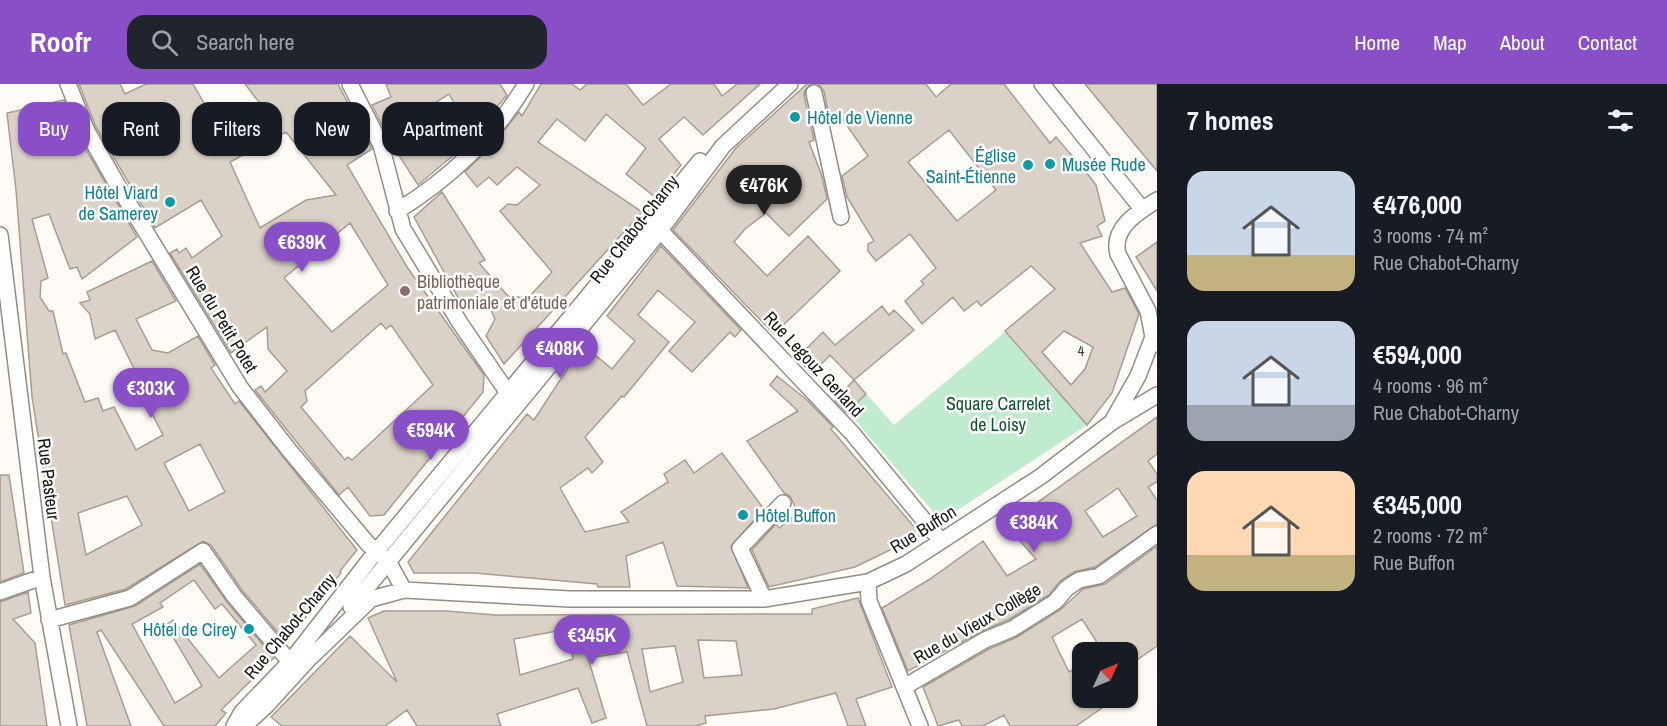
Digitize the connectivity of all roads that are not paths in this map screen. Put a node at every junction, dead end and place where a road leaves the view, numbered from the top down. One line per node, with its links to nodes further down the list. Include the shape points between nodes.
1 (68, 84): 24 (street, Rue du Petit Potet, via 87,131 118,186 240,387 289,450)
2 (350, 84): 11 (street, via 381,145)
3 (526, 84): 11 (street, via 478,146 438,182)
4 (776, 84): 13 (street, Rue Chabot-Charny, via 719,138)
5 (790, 84): 13 (street, Rue Chabot-Charny, via 723,146)
6 (1042, 84): 10 (street)
7 (814, 93): 12 (street)
8 (1157, 192): 10 (street)
9 (1157, 200): 10 (street)
10 (1142, 209): 16 (street, via 1120,231 1117,249 1148,311)
11 (396, 211): 17 (street, via 414,248)
12 (842, 217)
13 (655, 225): 17 (street, Rue Chabot-Charny); 19 (street, Rue Chabot-Charny); 23 (street, Rue Legouz Gerland, via 852,433)
14 (0, 235): 15 (street, Rue Pasteur)
15 (4, 300): 25 (street, Rue Pasteur)
16 (1155, 340): 20 (street, Rue Buffon)
17 (507, 392): 19 (street); 24 (street, Rue Chabot-Charny)
18 (1157, 395): 20 (street, Rue Buffon)
19 (516, 406): 24 (street, Rue Chabot-Charny)
20 (1112, 422): 23 (street, Rue Buffon, via 1040,477)
21 (783, 503): 29 (street, via 740,548)
22 (1157, 534): 33 (street, Rue du Vieux Collège, via 1098,576 1079,580 1029,618)
23 (941, 541): 26 (street, Rue Buffon)
24 (382, 556): 27 (street); 31 (street, Rue Chabot-Charny, via 320,631); 32 (street, Rue Chabot-Charny)
25 (42, 577): 28 (street); 30 (street, Rue Pasteur)
26 (868, 582): 29 (street, Rue Buffon); 33 (street, via 869,601)
27 (404, 590): 29 (street, Rue Buffon, via 570,599); 31 (street, Rue Buffon, via 371,599)
28 (0, 592)
29 (764, 599)
30 (57, 619): 32 (street, via 130,598 203,551); 34 (street, Rue Pasteur)
31 (311, 657): 36 (street, Rue Chabot-Charny)
32 (285, 659): 35 (street, Rue Chabot-Charny)
33 (904, 687): 37 (street)
34 (69, 726)
35 (234, 726)
36 (244, 726)
37 (920, 726)

